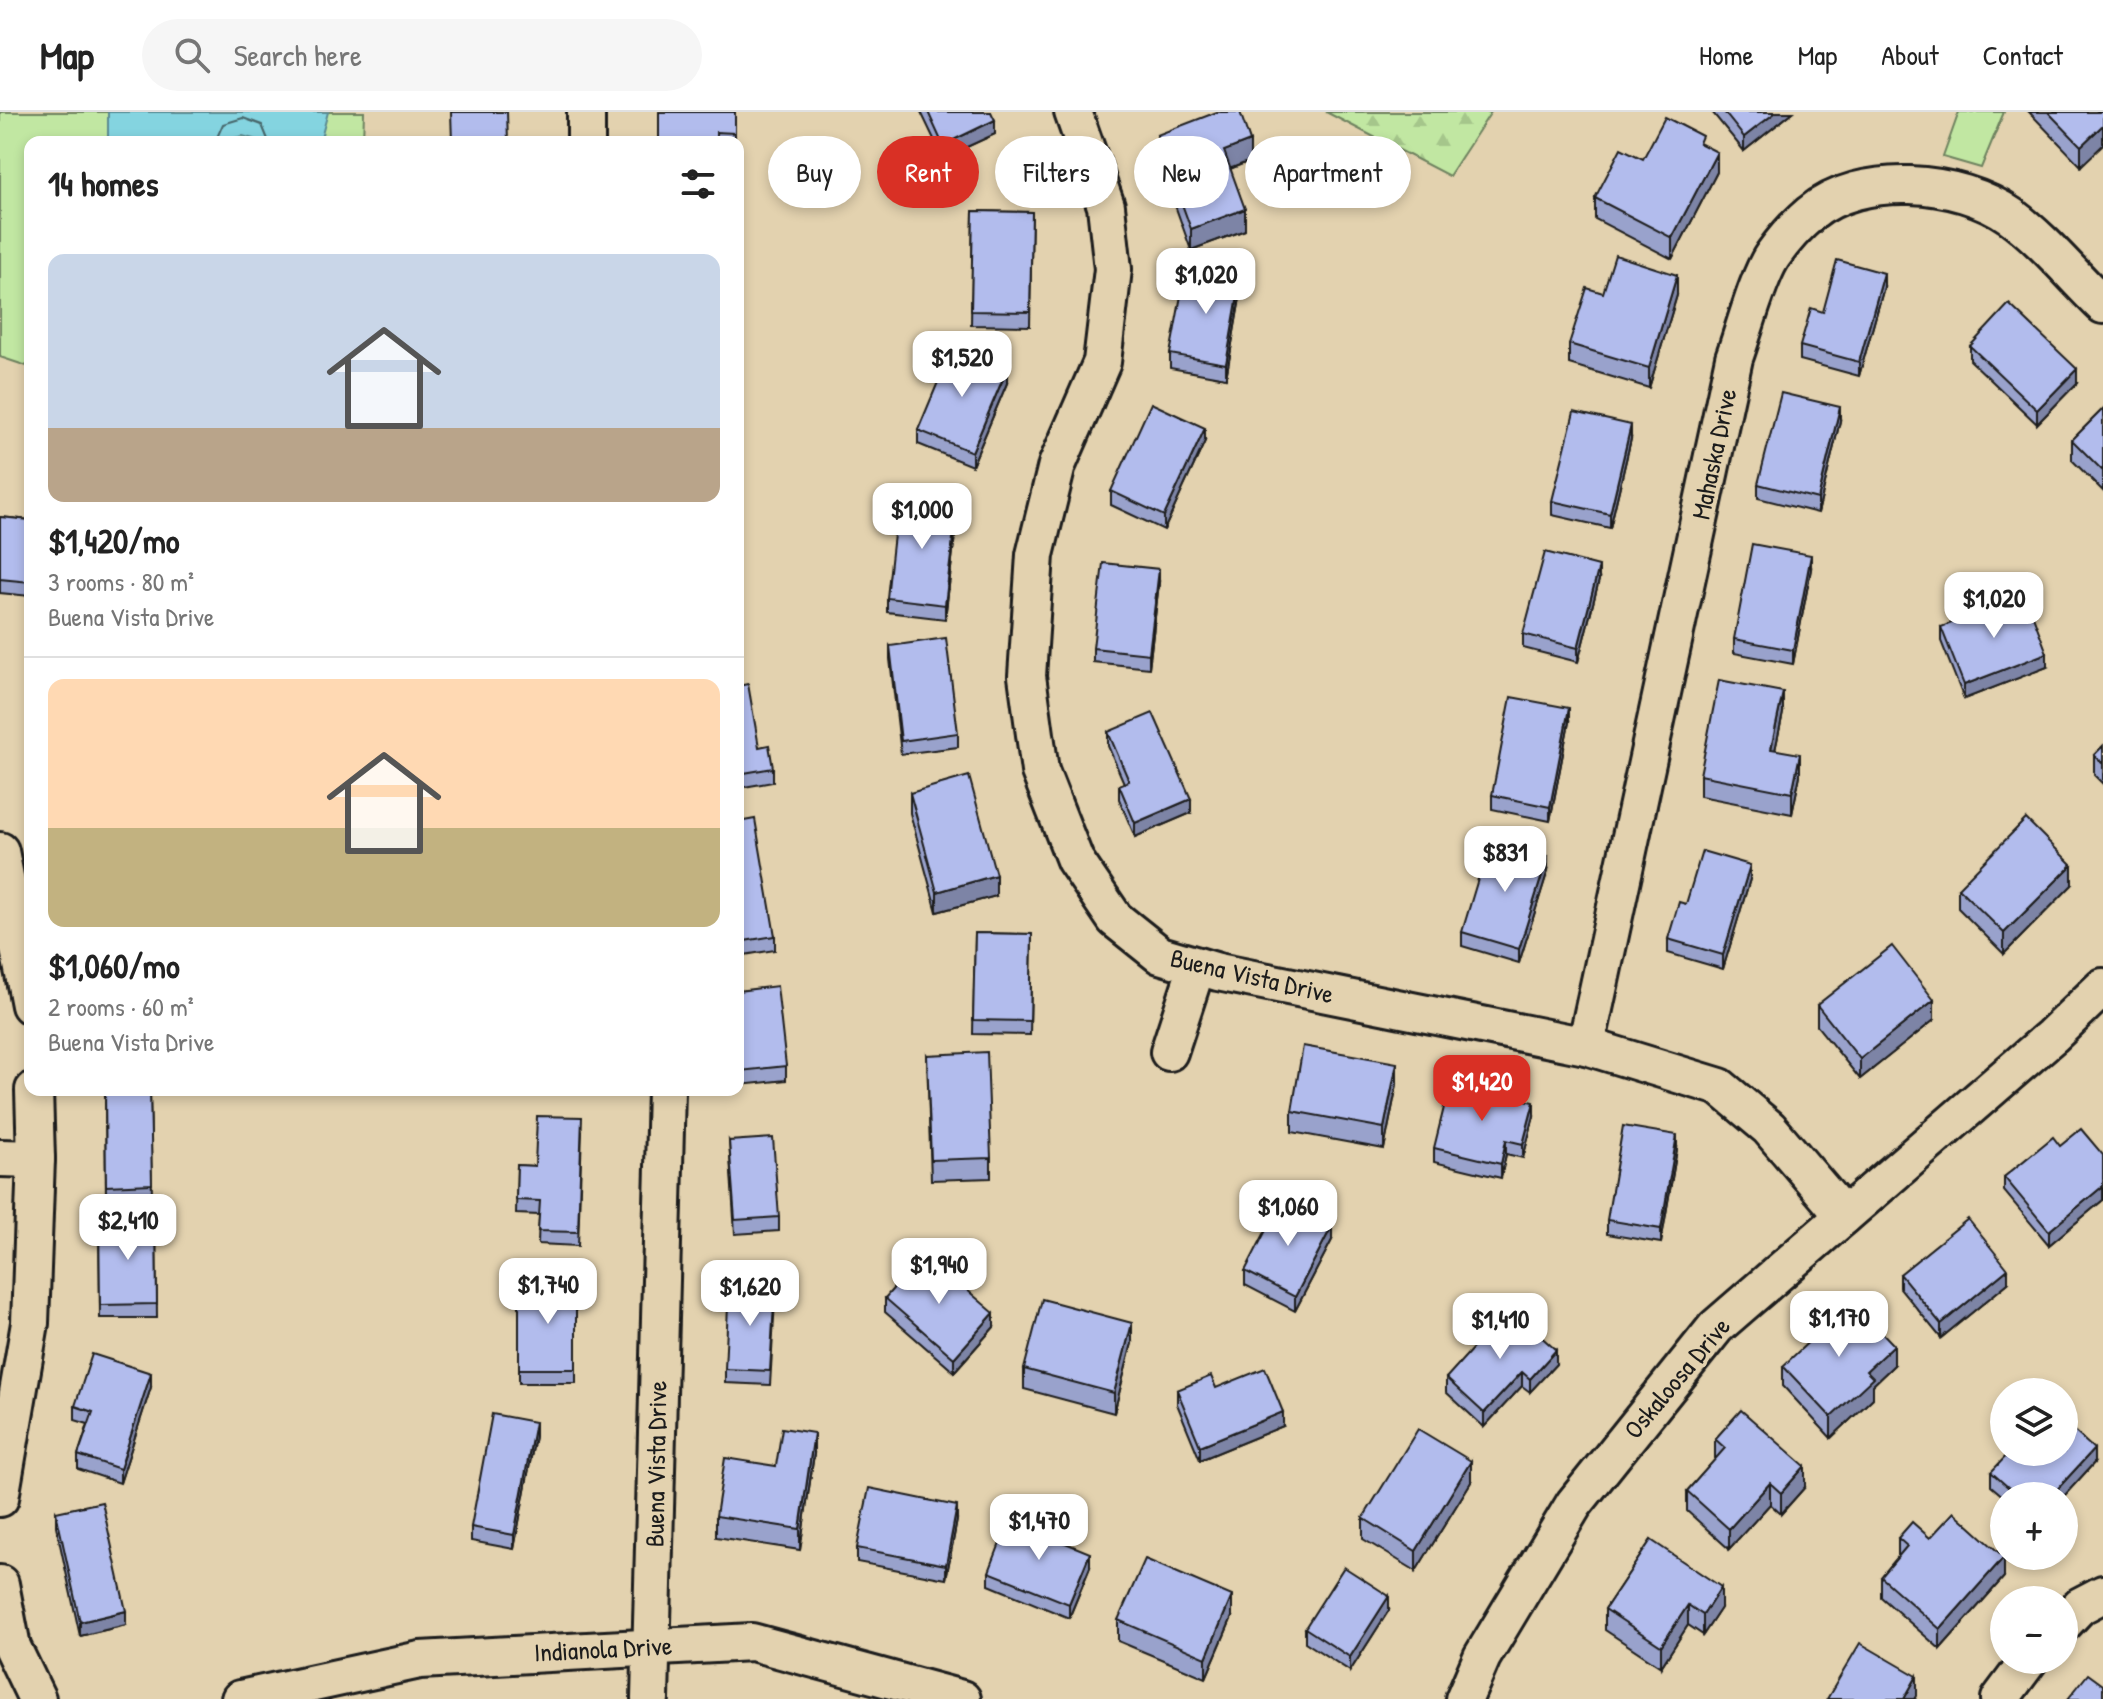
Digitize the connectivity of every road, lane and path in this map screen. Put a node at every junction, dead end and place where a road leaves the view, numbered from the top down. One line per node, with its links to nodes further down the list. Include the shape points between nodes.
1 (586, 112): 3 (street)
2 (1073, 112): 6 (street, Buena Vista Drive, via 1106,206 1113,269 1102,362 1057,465 1035,555 1027,676 1040,771 1075,860 1115,919 1160,955)
3 (586, 136)
4 (2103, 305): 9 (street, Mahaska Drive, via 2013,217 1987,201 1929,184 1872,187 1837,199 1811,213 1772,257 1734,358)
5 (0, 851): 7 (street)
6 (1197, 966): 9 (street, Buena Vista Drive); 10 (street)
7 (24, 974)
8 (2103, 987): 15 (street, Oskaloosa Drive)
9 (1586, 1046): 15 (street, Buena Vista Drive, via 1720,1087 1769,1128)
10 (1169, 1052)
11 (34, 1096): 14 (street)
12 (666, 1096): 20 (street, Buena Vista Drive)
13 (0, 1158): 14 (street)
14 (36, 1159): 16 (street, via 30,1323)
15 (1844, 1216): 26 (street, Oskaloosa Drive, via 1716,1327 1574,1504 1482,1657)
16 (0, 1498)
17 (0, 1584): 22 (street, via 12,1647)
18 (2103, 1594): 19 (street)
19 (2078, 1608)
20 (652, 1645): 23 (street, Indianola Drive, via 420,1660); 24 (street, Buena Vista Drive); 25 (street, Indianola Drive, via 752,1642)
21 (2019, 1674): 27 (street)
22 (37, 1699)
23 (240, 1699)
24 (650, 1699)
25 (962, 1699)
26 (1464, 1699)
27 (2000, 1699)

